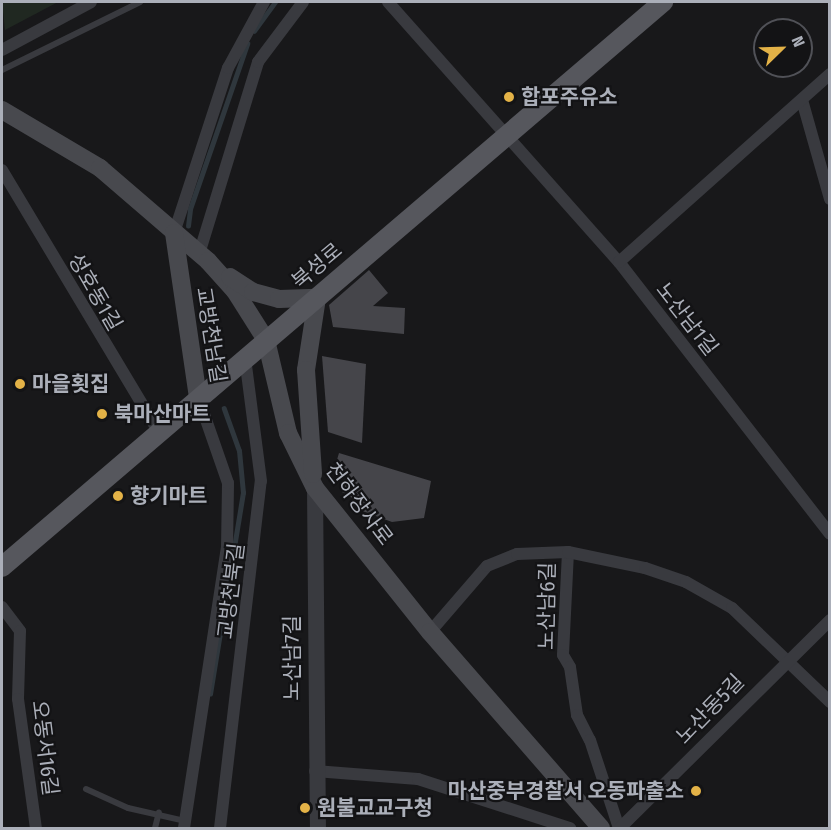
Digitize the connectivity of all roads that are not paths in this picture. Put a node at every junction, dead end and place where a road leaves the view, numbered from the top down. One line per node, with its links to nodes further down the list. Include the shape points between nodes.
1 (91, 2): 7 (street)
2 (140, 2): 8 (lane)
3 (264, 2): 15 (street, 교방천남길, via 228,68)
4 (303, 2): 16 (street, via 258,62)
5 (388, 2): 12 (street, 노산남1길)
6 (663, 2): 12 (main road, 북성로)
7 (2, 50)
8 (2, 70)
9 (830, 74): 10 (street)
10 (802, 100): 14 (street); 17 (street)
11 (2, 110): 15 (main road, 천하장사로, via 100,168)
12 (505, 136): 17 (street, 노산남1길); 18 (main road, 북성로)
13 (2, 170): 22 (street, 성호동1길)
14 (830, 199)
15 (174, 232): 16 (main road, 천하장사로); 21 (main road, 교방천남길)
16 (204, 258): 18 (main road, via 253,292 279,299); 19 (main road, 천하장사로, via 235,291)
17 (619, 262): 24 (street, 노산남1길)
18 (317, 298): 19 (main road, 북성로); 23 (main road, via 306,370)
19 (266, 340): 20 (main road, 북성로); 23 (main road, 천하장사로, via 288,434)
20 (244, 357): 21 (main road, 북성로); 38 (street, 교방천북길, via 261,481)
21 (198, 397): 22 (main road, 북성로); 35 (street, 교방천남길, via 228,483 227,548)
22 (158, 431): 26 (main road, 북성로)
23 (315, 488): 29 (main road, 천하장사로); 32 (street, 노산남7길)
24 (830, 534)
25 (568, 552): 29 (street, via 516,554 488,566 461,590); 30 (street, 노산남6길, via 645,568 686,582 732,608); 42 (street, 노산남6길, via 563,655 570,667 577,715 590,740)
26 (2, 567)
27 (2, 608): 36 (street, 오동서16길, via 20,631 18,699)
28 (830, 620): 30 (street, 노산동5길)
29 (430, 632): 41 (main road, 천하장사로)
30 (787, 659): 31 (street, 노산남6길); 42 (street, 노산동5길)
31 (830, 702)
32 (315, 771): 39 (street, 노산남7길); 40 (street, via 418,779)
33 (86, 789): 34 (lane, via 128,808)
34 (159, 812): 35 (lane); 37 (lane)
35 (185, 825)
36 (36, 828)
37 (155, 828)
38 (220, 828)
39 (318, 828)
40 (570, 828)
41 (601, 828)
42 (620, 828)

